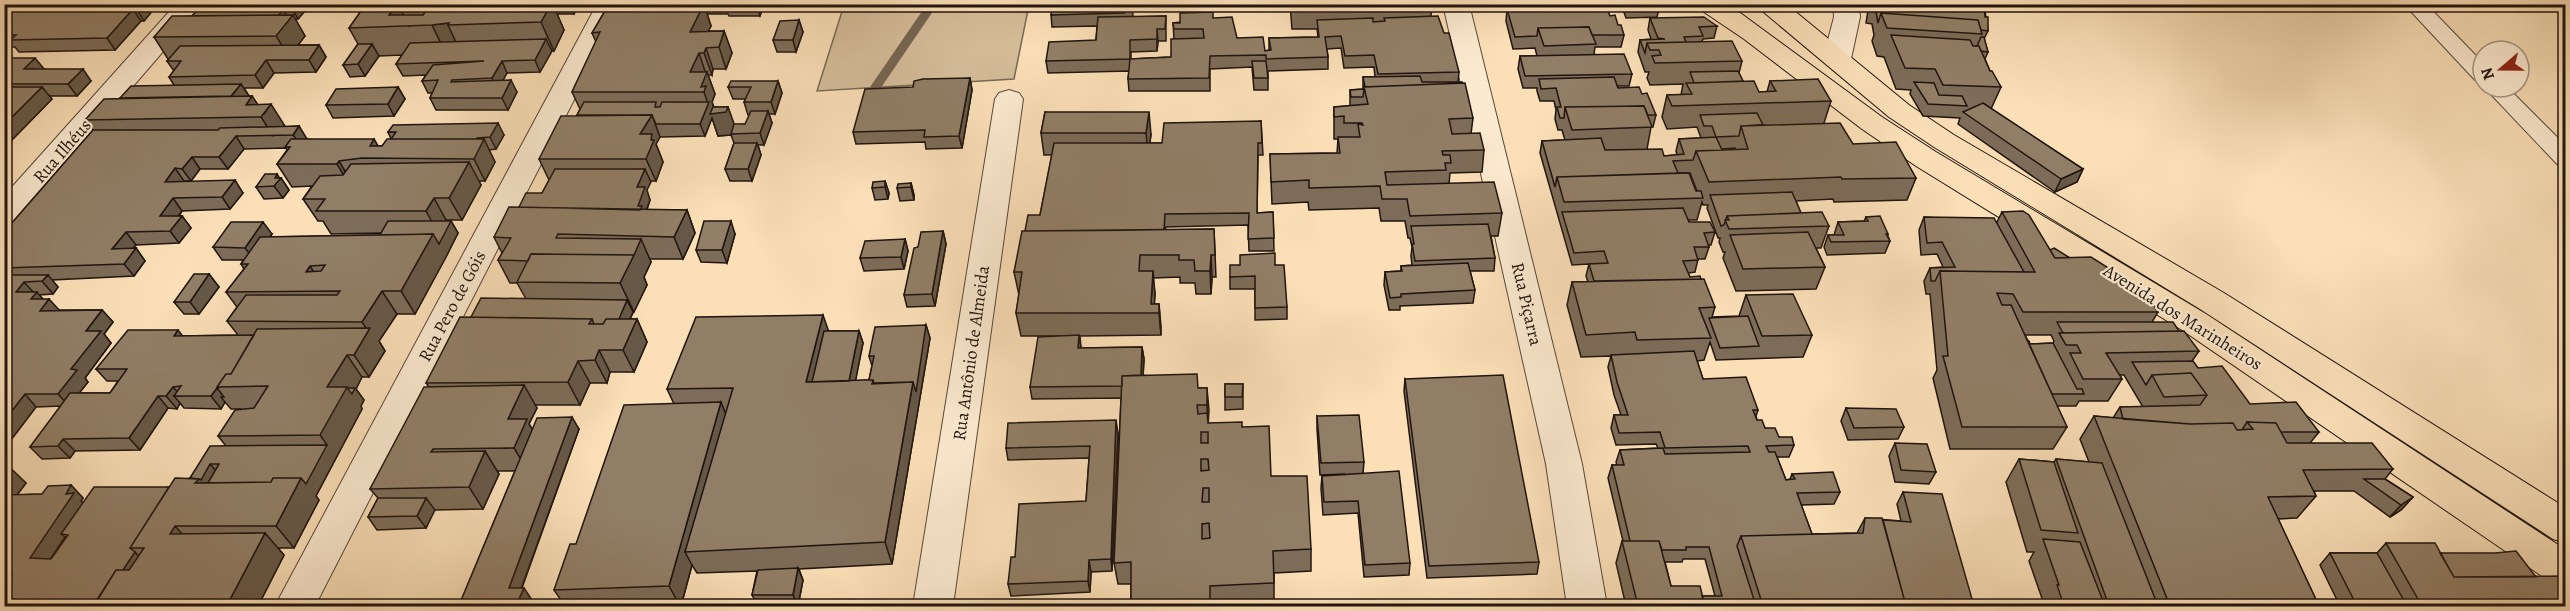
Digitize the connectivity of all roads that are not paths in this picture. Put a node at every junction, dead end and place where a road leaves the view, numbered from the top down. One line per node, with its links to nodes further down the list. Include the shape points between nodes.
1 (191, 4): 13 (street, Rua Ilhéus)
2 (610, 4): 16 (street, Rua Pero de Góis)
3 (1456, 4): 18 (street, Rua Piçarra, via 1564,464)
4 (1710, 4): 15 (main road, Avenida dos Marinheiros, via 1926,159 2194,322)
5 (1767, 4): 8 (main road, Avenida dos Marinheiros)
6 (1846, 4): 8 (street, via 1847,17)
7 (2414, 4): 9 (lane)
8 (1837, 59): 14 (main road, Avenida dos Marinheiros, via 1899,111 1944,141 2212,301)
9 (2471, 63)
10 (1009, 99): 17 (street, Rua Antônio de Almeida)
11 (2507, 99): 12 (lane)
12 (2565, 159)
13 (4, 216)
14 (2565, 528)
15 (2565, 571)
16 (295, 606)
17 (933, 606)
18 (1587, 606)

